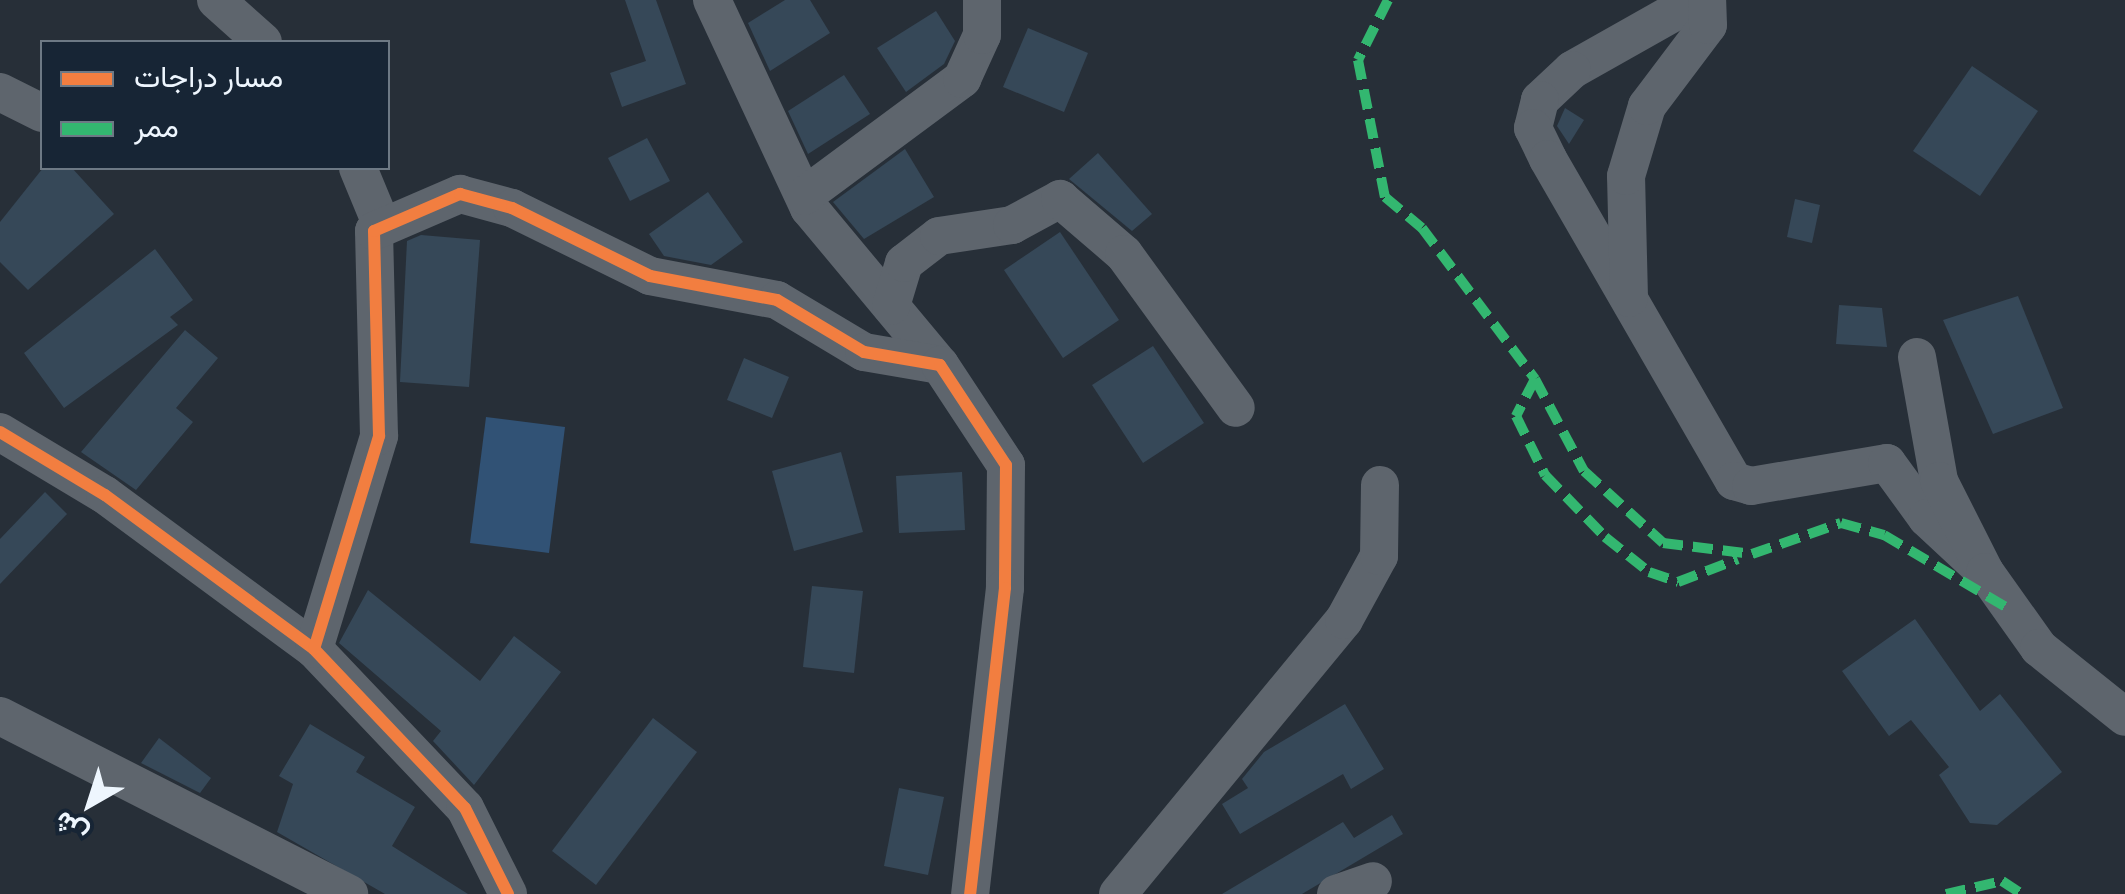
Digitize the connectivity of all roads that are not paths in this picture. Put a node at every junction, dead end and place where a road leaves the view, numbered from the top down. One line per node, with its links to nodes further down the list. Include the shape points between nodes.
1 (216, 0): 6 (street)
2 (712, 0): 10 (street)
3 (982, 0): 10 (street, via 982,35 962,79)
4 (1696, 0): 12 (street, via 1572,70 1540,100 1534,128)
5 (1706, 0): 12 (street, via 1708,24 1646,106 1626,176)
6 (261, 40)
7 (0, 92): 8 (street)
8 (40, 112)
9 (359, 170): 11 (street)
10 (804, 196): 13 (street)
11 (382, 226): 15 (street, via 442,197 498,202 621,266 778,300 864,352); 21 (street, via 372,241 379,436)
12 (1629, 301): 20 (street, via 1734,481 1750,486 1887,463 1926,518)
13 (891, 306): 15 (street); 16 (street, via 904,263 940,236 1012,225 1060,198 1124,254)
14 (1918, 357): 20 (street, via 1939,481)
15 (940, 366): 27 (street, via 995,442 1010,489)
16 (1236, 408)
17 (0, 432): 21 (street, via 105,495)
18 (1380, 485): 28 (street, via 1379,556 1344,620)
19 (1728, 496): 20 (street, via 1744,508 1870,485)
20 (1990, 580): 23 (street, via 2039,648)
21 (314, 649): 26 (street, via 465,808)
22 (0, 716): 25 (street)
23 (2125, 717)
24 (1373, 881): 29 (street)
25 (349, 894)
26 (508, 894)
27 (970, 894)
28 (1118, 894)
29 (1336, 894)

